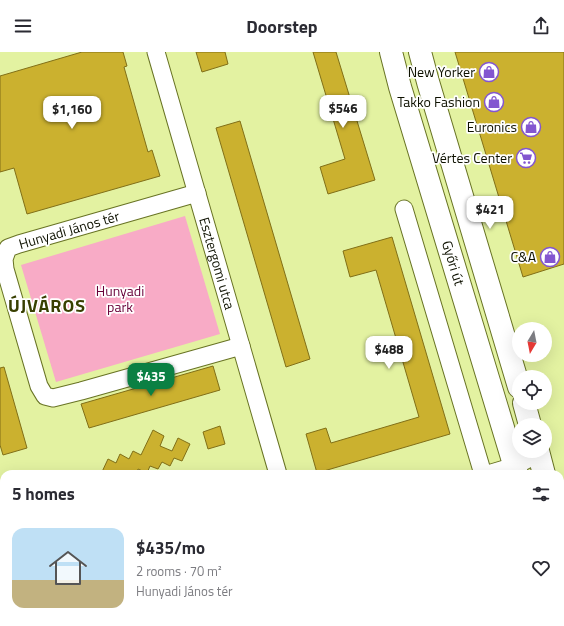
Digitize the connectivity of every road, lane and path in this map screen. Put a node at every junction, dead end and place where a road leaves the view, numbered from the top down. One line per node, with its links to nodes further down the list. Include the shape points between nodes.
1 (156, 52): 4 (street, Esztergomi utca)
2 (391, 52): 12 (main road, Győri út)
3 (420, 52): 7 (main road, Győri út)
4 (197, 194): 6 (street, Esztergomi utca); 6 (street, Hunyadi János tér, via 8,248 4,259 5,269 39,386 45,396 53,398 81,391)
5 (404, 209): 11 (street)
6 (241, 346): 10 (street, Esztergomi utca)
7 (514, 370)
8 (531, 458): 12 (street)
9 (540, 458): 13 (main road)
10 (277, 470)
11 (482, 470)
12 (516, 470)
13 (543, 470)

